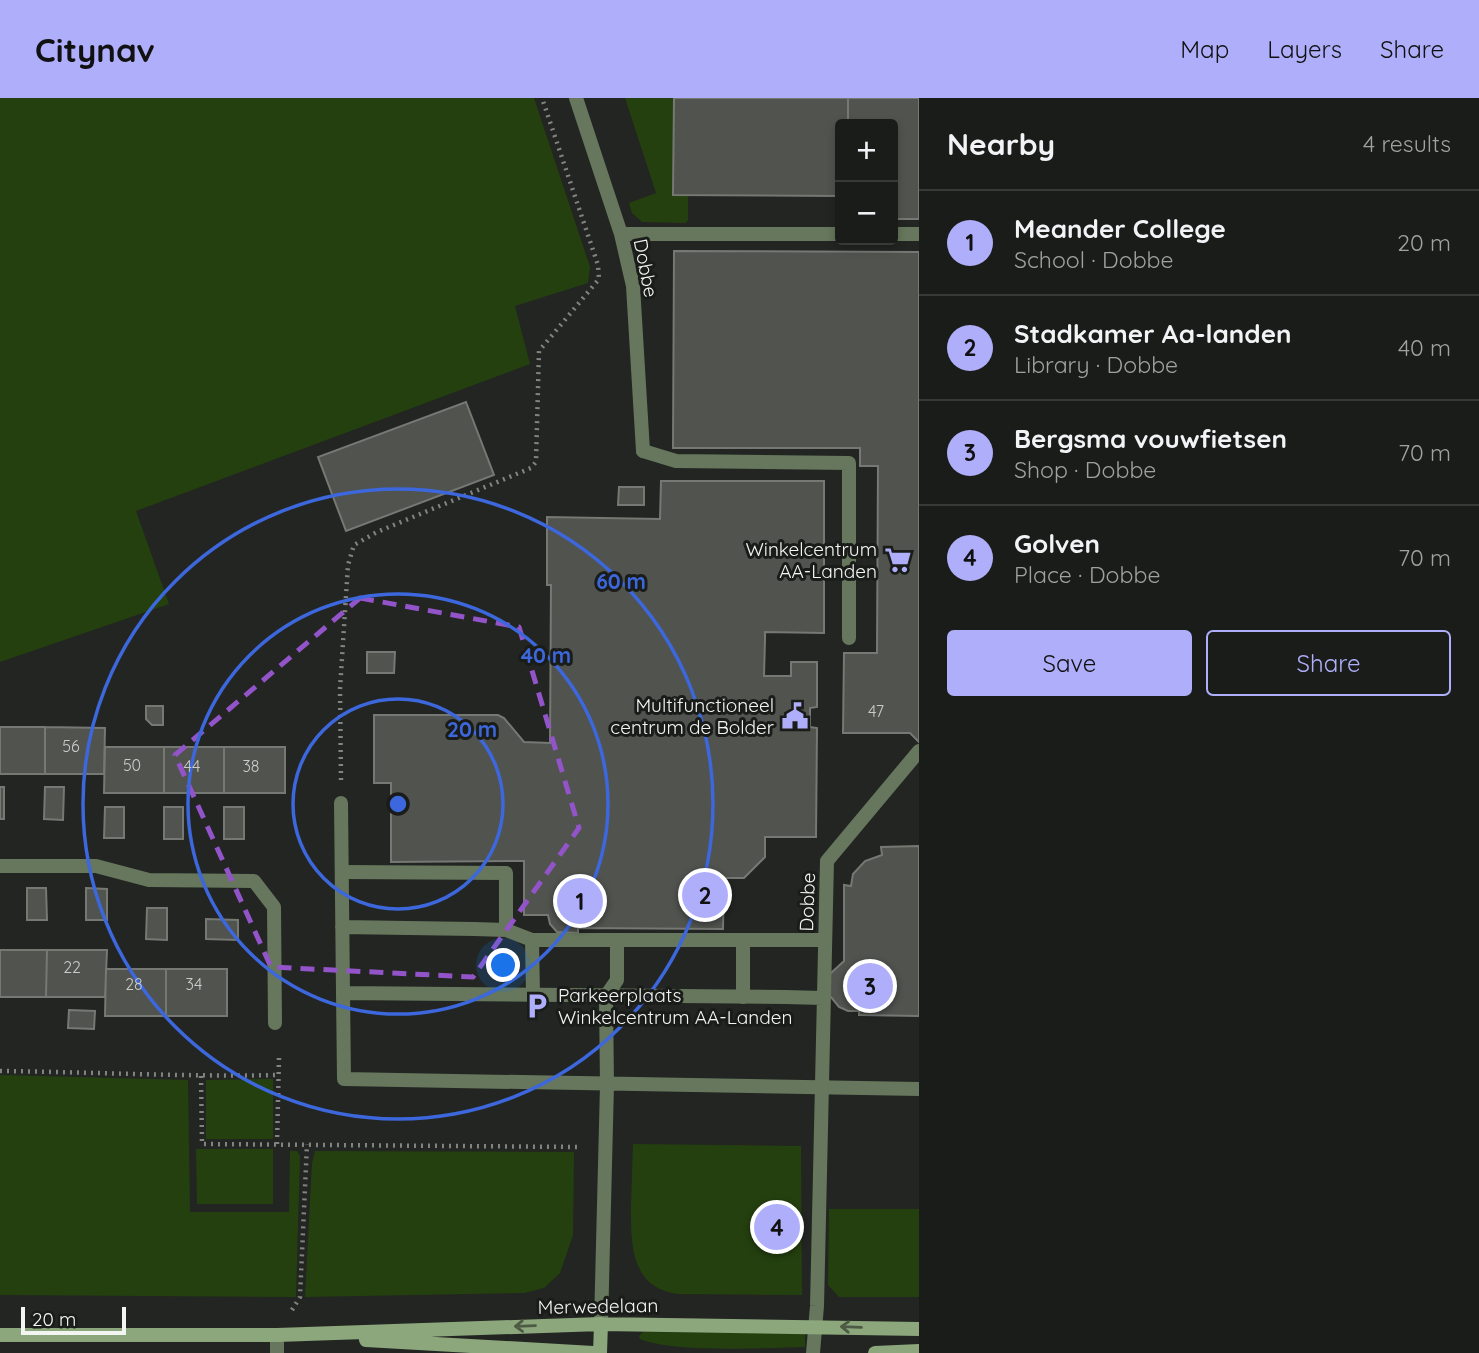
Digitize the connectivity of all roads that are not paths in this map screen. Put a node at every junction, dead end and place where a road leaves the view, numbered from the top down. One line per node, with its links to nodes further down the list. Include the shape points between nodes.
1 (576, 98): 2 (street, Dobbe)
2 (621, 234): 3 (street); 6 (street, Dobbe, via 633,286 643,452 676,461 849,463)
3 (835, 234)
4 (898, 234): 5 (street)
5 (919, 234)
6 (849, 638)
7 (919, 751): 16 (street, Dobbe, via 827,861)
8 (341, 803): 10 (street)
9 (0, 866): 22 (street, via 96,866 149,880 254,881 274,907)
10 (342, 872): 11 (street); 12 (street, via 506,873)
11 (342, 927): 12 (street); 17 (street)
12 (506, 930): 13 (street)
13 (532, 940): 14 (street); 18 (street)
14 (617, 940): 15 (street); 19 (street, via 617,980)
15 (743, 940): 16 (street); 20 (street)
16 (825, 940): 21 (street, Dobbe)
17 (343, 993): 18 (street); 23 (street, via 344,1079)
18 (533, 995): 19 (street)
19 (606, 996): 20 (street); 23 (street)
20 (743, 997): 21 (street)
21 (823, 998): 24 (street, Dobbe)
22 (275, 1023)
23 (607, 1085): 24 (street); 26 (street)
24 (820, 1087): 25 (street); 27 (street, Dobbe)
25 (919, 1089)
26 (601, 1324): 27 (street, Merwedelaan); 30 (street, Merwedelaan, one-way to 30); 34 (street)
27 (816, 1326): 28 (street, Merwedelaan, one-way to 27); 35 (street, Dobbe)
28 (919, 1329)
29 (0, 1335): 30 (street, Merwedelaan)
30 (277, 1335): 32 (street); 33 (street, Merwedelaan)
31 (919, 1351): 36 (street)
32 (277, 1353)
33 (593, 1353)
34 (600, 1353)
35 (813, 1353)
36 (875, 1353)

